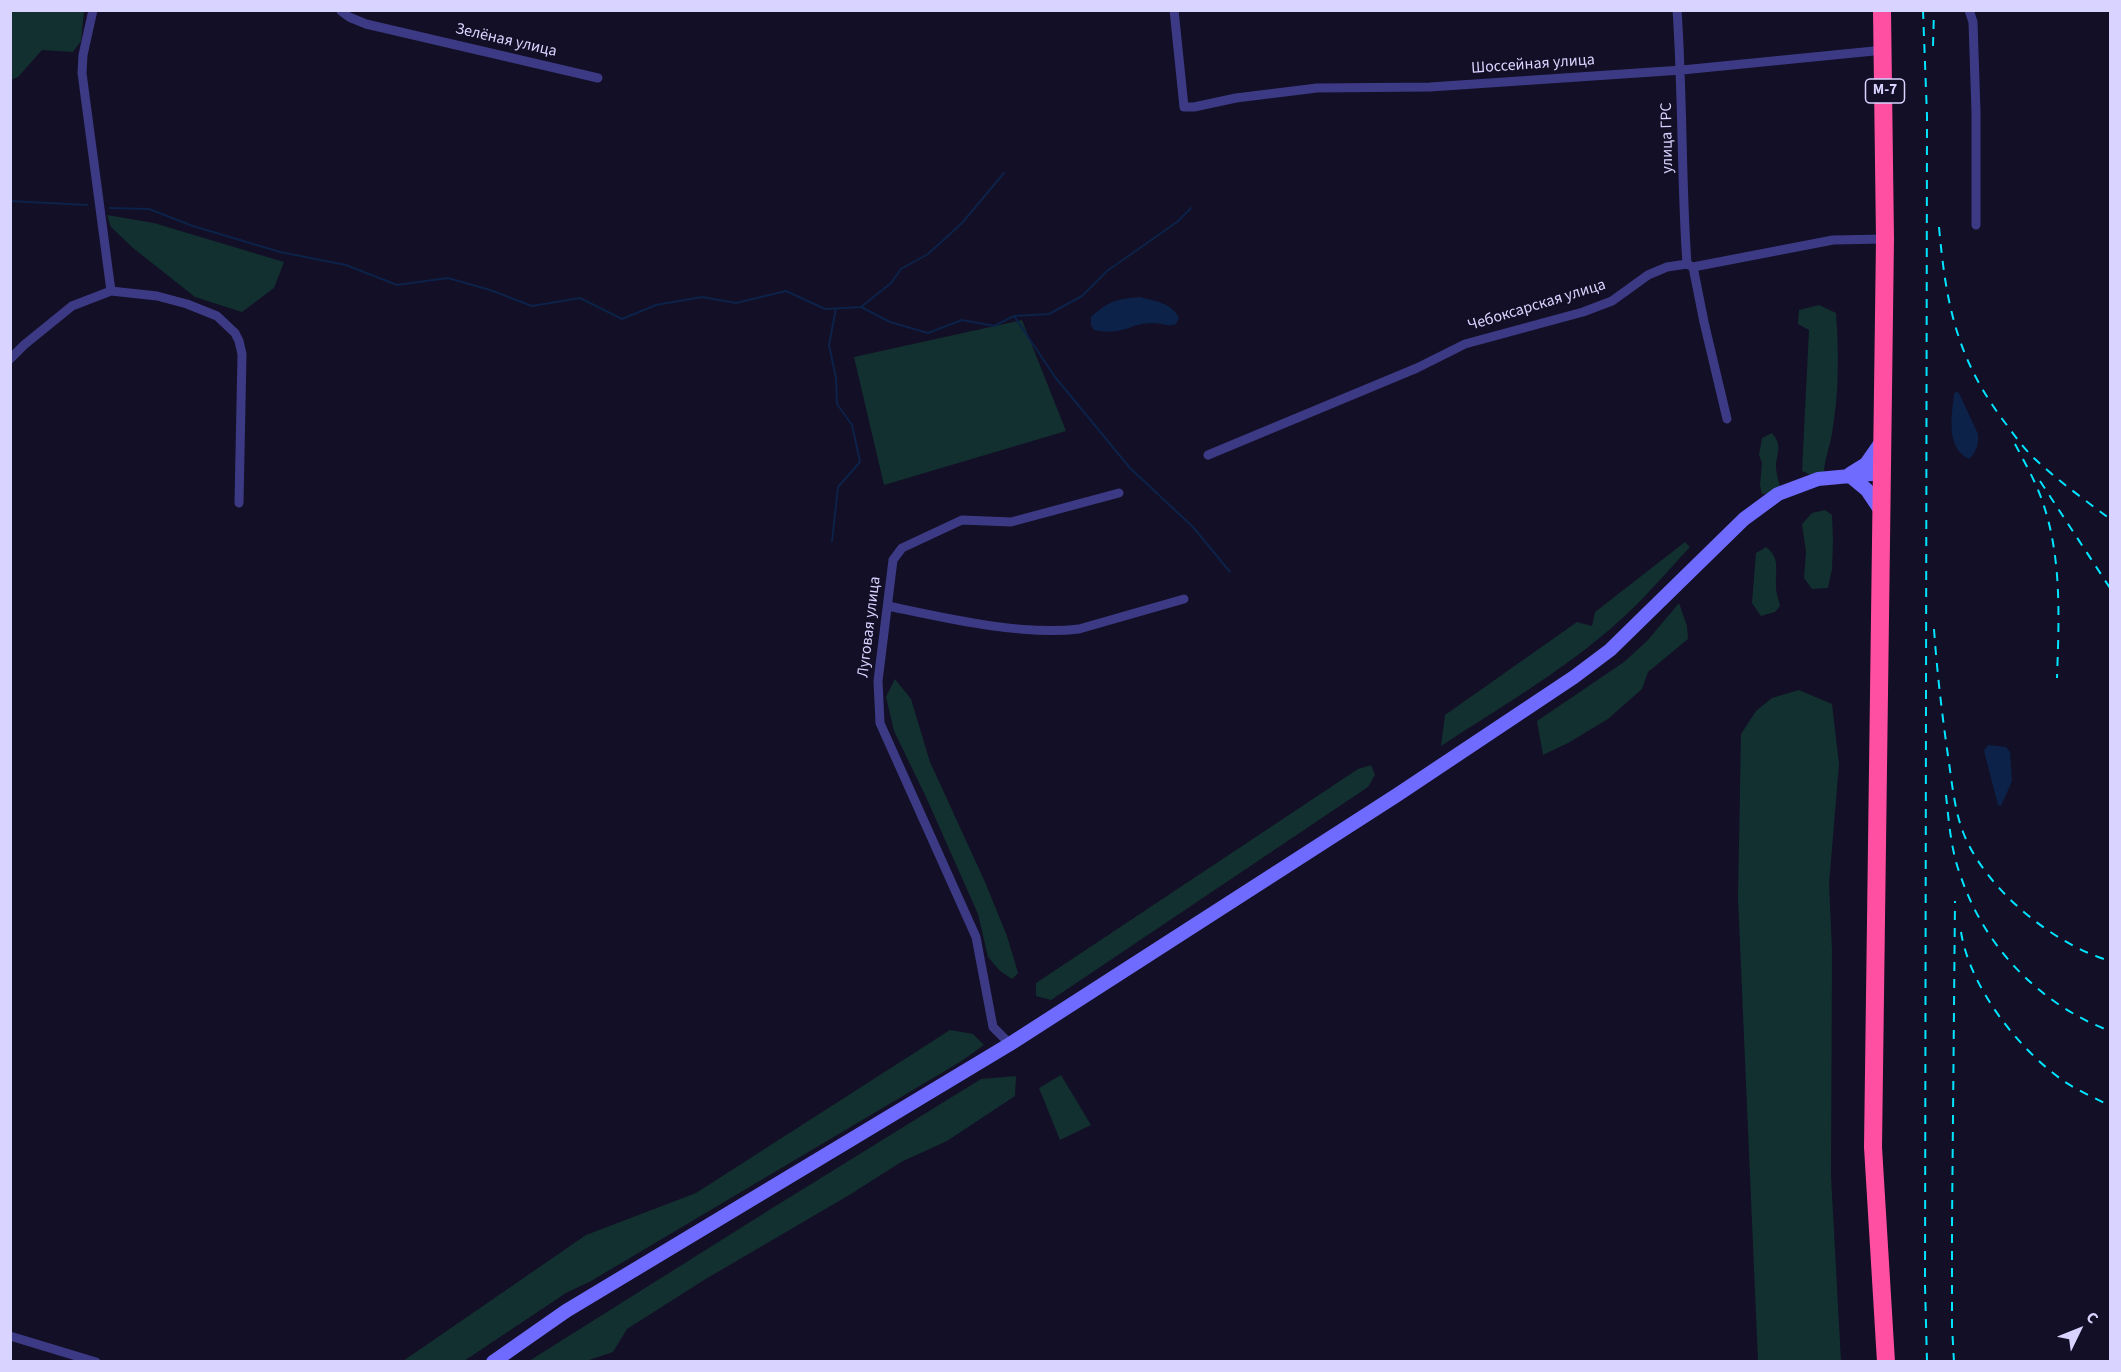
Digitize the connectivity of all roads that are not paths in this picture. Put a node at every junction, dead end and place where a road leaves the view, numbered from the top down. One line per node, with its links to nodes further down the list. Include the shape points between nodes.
1 (93, 10): 13 (street, via 82,73)
2 (1174, 10): 8 (street, Шоссейная улица, via 1184,106 1317,88 1430,87)
3 (1677, 10): 8 (street, улица ГРС)
4 (1882, 10): 7 (highway, М-7)
5 (1969, 10): 10 (street, via 1976,112)
6 (341, 11): 9 (street, Зелёная улица, via 366,24)
7 (1884, 50): 8 (street, Шоссейная улица); 11 (highway, М-7)
8 (1682, 70): 12 (street, улица ГРС, via 1684,220)
9 (597, 78)
10 (1976, 225)
11 (1885, 239): 12 (street, Чебоксарская улица, via 1833,240); 16 (highway)
12 (1690, 266): 15 (street, улица ГРС); 17 (street, Чебоксарская улица, via 1667,267 1648,275 1612,301 1583,312 1465,344 1417,368)
13 (111, 291): 14 (street, via 72,306); 21 (street, via 187,304 217,316 235,333 242,354)
14 (10, 359)
15 (1727, 419)
16 (1882, 441): 18 (highway); 19 (street, via 1866,464)
17 (1208, 455)
18 (1882, 473): 19 (street); 22 (highway)
19 (1848, 475): 22 (street, via 1867,490); 25 (street, via 1794,486 1761,505 1610,650 1574,677)
20 (1119, 493): 24 (street, Луговая улица, via 1011,522 962,520 902,548 893,560)
21 (239, 503)
22 (1881, 512): 29 (highway, via 1874,1146)
23 (1184, 599): 24 (street, via 1065,631 963,621)
24 (888, 606): 25 (street, Луговая улица, via 878,681 880,723 976,937 993,1027)
25 (1010, 1044): 28 (street, via 566,1311)
26 (10, 1336): 27 (street)
27 (96, 1362)
28 (493, 1362)
29 (1886, 1362)

